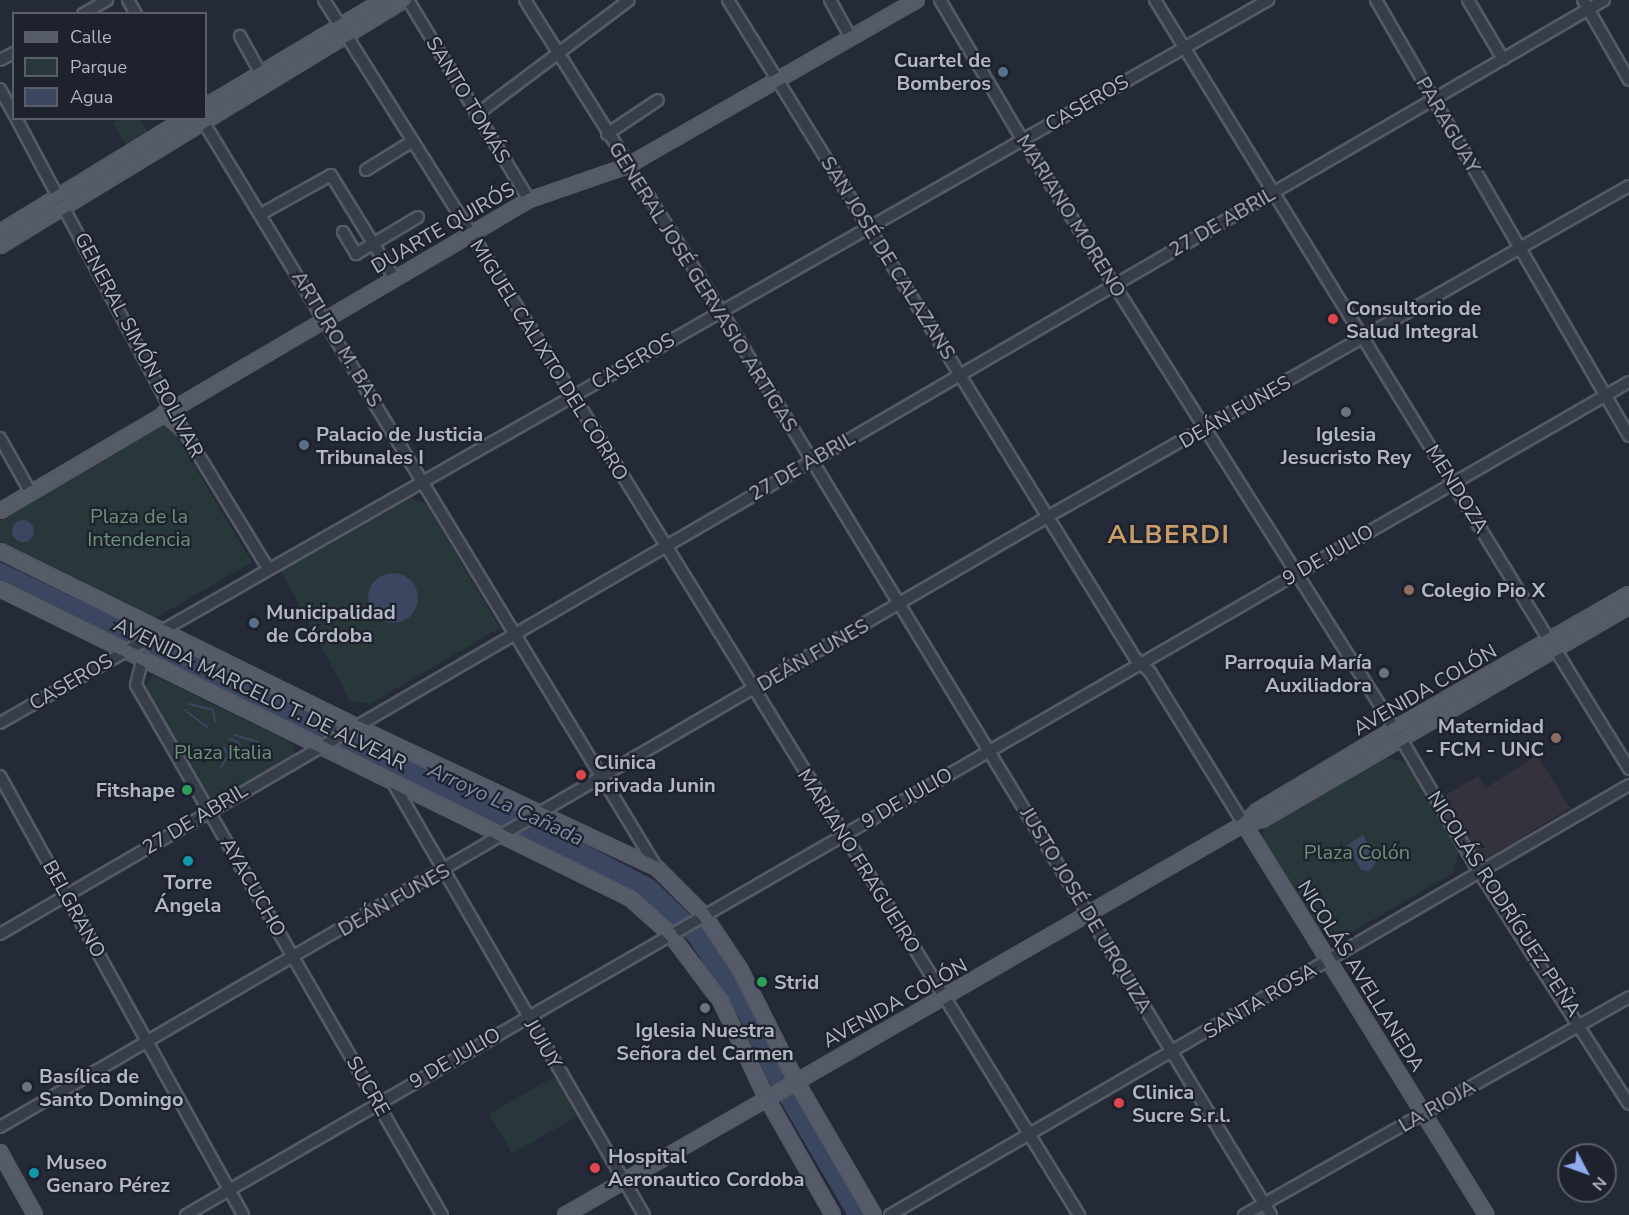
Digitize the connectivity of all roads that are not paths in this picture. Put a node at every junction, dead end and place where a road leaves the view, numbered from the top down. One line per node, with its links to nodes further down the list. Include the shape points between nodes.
1 (106, 0): 17 (street)
2 (324, 0): 18 (street, MIGUEL CALIXTO DEL CORRO)
3 (384, 0): 18 (main road)
4 (407, 0): 18 (main road); 32 (street, SANTO TOMÁS)
5 (525, 0): 22 (street, GENERAL JOSÉ GERVASIO ARTIGAS)
6 (629, 0): 22 (street)
7 (728, 0): 26 (street, SAN JOSÉ DE CALAZANS)
8 (830, 0): 20 (street)
9 (917, 0): 20 (main road, DUARTE QUIRÓS)
10 (940, 0): 38 (street, MARIANO MORENO)
11 (1155, 0): 21 (street, MENDOZA)
12 (1268, 0): 21 (street, CASEROS)
13 (1376, 0): 29 (street, PARAGUAY)
14 (1468, 0): 23 (street)
15 (1604, 0): 16 (street, 27 DE ABRIL)
16 (1586, 5): 23 (street, 27 DE ABRIL); 25 (street)
17 (86, 12)
18 (344, 31): 24 (main road); 33 (main road); 39 (street, MIGUEL CALIXTO DEL CORRO)
19 (240, 36): 24 (street)
20 (851, 38): 26 (main road, DUARTE QUIRÓS)
21 (1184, 48): 38 (street, CASEROS); 43 (street, MENDOZA)
22 (556, 52): 32 (street); 37 (street, GENERAL JOSÉ GERVASIO ARTIGAS)
23 (1503, 59): 29 (street, 27 DE ABRIL)
24 (261, 74): 30 (main road)
25 (1629, 80)
26 (778, 81): 40 (main road, DUARTE QUIRÓS); 48 (street, SAN JOSÉ DE CALAZANS)
27 (0, 89): 31 (street)
28 (658, 100): 37 (street)
29 (1433, 100): 43 (street, 27 DE ABRIL); 54 (street, PARAGUAY)
30 (207, 105)
31 (12, 110)
32 (476, 115): 44 (street, SANTO TOMÁS)
33 (207, 117)
34 (17, 120): 45 (street, GENERAL SIMÓN BOLIVAR)
35 (183, 120): 45 (main road)
36 (202, 120): 45 (main road); 46 (street, ARTURO M. BAS)
37 (608, 134): 40 (street, GENERAL JOSÉ GERVASIO ARTIGAS)
38 (1022, 139): 48 (street, CASEROS); 56 (street, MARIANO MORENO)
39 (413, 141): 41 (street); 51 (street, MIGUEL CALIXTO DEL CORRO)
40 (627, 166): 44 (main road, DUARTE QUIRÓS); 57 (street, GENERAL JOSÉ GERVASIO ARTIGAS)
41 (366, 170)
42 (1629, 186): 54 (street, DEÁN FUNES)
43 (1273, 192): 56 (street, 27 DE ABRIL); 59 (street, MENDOZA)
44 (529, 200): 51 (main road, DUARTE QUIRÓS)
45 (62, 202): 49 (main road); 53 (main road); 64 (street, GENERAL SIMÓN BOLIVAR)
46 (261, 214): 52 (street, via 330,175); 58 (street, ARTURO M. BAS)
47 (418, 217): 52 (street)
48 (868, 225): 57 (street, CASEROS); 60 (street, SAN JOSÉ DE CALAZANS)
49 (0, 232)
50 (343, 232): 52 (street, via 356,254)
51 (471, 234): 55 (main road, DUARTE QUIRÓS); 62 (street, MIGUEL CALIXTO DEL CORRO)
52 (372, 245): 55 (street)
53 (0, 246)
54 (1521, 249): 59 (street, DEÁN FUNES); 63 (street, PARAGUAY)
55 (395, 279): 58 (main road, DUARTE QUIRÓS)
56 (1113, 285): 60 (street, 27 DE ABRIL); 66 (street, MARIANO MORENO)
57 (721, 311): 62 (street, CASEROS); 69 (street, GENERAL JOSÉ GERVASIO ARTIGAS)
58 (324, 318): 64 (main road, DUARTE QUIRÓS); 70 (street, ARTURO M. BAS)
59 (1363, 339): 66 (street, DEÁN FUNES); 71 (street, MENDOZA)
60 (959, 373): 69 (street, 27 DE ABRIL); 74 (street, SAN JOSÉ DE CALAZANS)
61 (1629, 382): 63 (street, 9 DE JULIO)
62 (573, 395): 70 (street, CASEROS); 75 (street, MIGUEL CALIXTO DEL CORRO)
63 (1605, 396): 67 (street, PARAGUAY); 71 (street, 9 DE JULIO)
64 (167, 412): 65 (main road); 72 (main road, DUARTE QUIRÓS)
65 (182, 429): 77 (street, GENERAL SIMÓN BOLIVAR)
66 (1205, 430): 74 (street, DEÁN FUNES); 78 (street, NICOLÁS RODRÍGUEZ PEÑA)
67 (1629, 436)
68 (0, 438): 72 (street)
69 (810, 461): 75 (street, 27 DE ABRIL); 81 (street, GENERAL JOSÉ GERVASIO ARTIGAS)
70 (422, 481): 77 (street, CASEROS); 84 (street, ARTURO M. BAS)
71 (1454, 483): 78 (street, 9 DE JULIO); 85 (street, MENDOZA)
72 (31, 493): 73 (main road, DUARTE QUIRÓS)
73 (0, 511)
74 (1049, 516): 81 (street, DEÁN FUNES); 88 (street, NICOLÁS AVELLANEDA, via 1134,658)
75 (664, 546): 84 (street, 27 DE ABRIL); 89 (street, MIGUEL CALIXTO DEL CORRO)
76 (3, 552): 83 (main road, AVENIDA MARCELO T. DE ALVEAR)
77 (268, 568): 83 (street, CASEROS)
78 (1294, 575): 88 (street, 9 DE JULIO); 92 (street, NICOLÁS RODRÍGUEZ PEÑA)
79 (0, 589): 86 (main road, AVENIDA MARCELO T. DE ALVEAR)
80 (1629, 594): 85 (main road, AVENIDA COLÓN)
81 (900, 605): 89 (street, DEÁN FUNES); 94 (street, JUSTO JOSÉ DE URQUIZA)
82 (1629, 606): 85 (main road, AVENIDA COLÓN)
83 (159, 631): 86 (street, CASEROS); 91 (main road, AVENIDA MARCELO T. DE ALVEAR)
84 (514, 633): 91 (street, 27 DE ABRIL); 97 (street, ARTURO M. BAS)
85 (1552, 644): 92 (main road, AVENIDA COLÓN); 95 (street, MENDOZA)
86 (127, 649): 87 (main road, AVENIDA MARCELO T. DE ALVEAR); 90 (street, CASEROS)
87 (143, 657): 93 (main road, AVENIDA MARCELO T. DE ALVEAR); 100 (street, AYACUCHO, via 136,685)
88 (1144, 663): 94 (street, 9 DE JULIO); 102 (street, NICOLÁS AVELLANEDA)
89 (753, 690): 97 (street, DEÁN FUNES); 104 (street, MARIANO FRAGUEIRO)
90 (0, 723)
91 (355, 726): 93 (street, 27 DE ABRIL); 101 (main road, AVENIDA MARCELO T. DE ALVEAR)
92 (1397, 733): 102 (main road, AVENIDA COLÓN, via 1262,820); 107 (street, NICOLÁS RODRÍGUEZ PEÑA)
93 (316, 747): 98 (main road, AVENIDA MARCELO T. DE ALVEAR); 100 (street, 27 DE ABRIL)
94 (989, 751): 104 (street, 9 DE JULIO); 109 (street, JUSTO JOSÉ DE URQUIZA)
95 (1629, 769)
96 (0, 776): 108 (street, BELGRANO)
97 (602, 777): 101 (street, DEÁN FUNES); 105 (street, ARTURO M. BAS)
98 (392, 781): 103 (main road, AVENIDA MARCELO T. DE ALVEAR); 106 (street, JUJUY)
99 (1629, 785): 107 (street, SANTA ROSA)
100 (209, 811): 108 (street, 27 DE ABRIL); 113 (street, AYACUCHO)
101 (540, 812): 103 (street, DEÁN FUNES); 105 (main road, AVENIDA MARCELO T. DE ALVEAR)
102 (1244, 824): 109 (main road, AVENIDA COLÓN); 114 (main road, NICOLÁS AVELLANEDA)
103 (502, 835): 106 (street, DEÁN FUNES); 112 (main road, AVENIDA MARCELO T. DE ALVEAR, via 631,899)
104 (843, 835): 110 (street, 9 DE JULIO); 116 (street, MARIANO FRAGUEIRO)
105 (657, 867): 110 (main road)
106 (442, 872): 113 (street, DEÁN FUNES); 117 (street, JUJUY)
107 (1481, 874): 114 (street, SANTA ROSA); 118 (street, NICOLÁS RODRÍGUEZ PEÑA)
108 (66, 895): 111 (street, 27 DE ABRIL); 119 (street, BELGRANO)
109 (1089, 914): 116 (main road, AVENIDA COLÓN); 120 (street, JUSTO JOSÉ DE URQUIZA)
110 (704, 915): 112 (street, 9 DE JULIO); 121 (main road, via 748,983)
111 (0, 934)
112 (670, 934): 117 (street, 9 DE JULIO); 122 (main road, AVENIDA MARCELO T. DE ALVEAR, via 721,1002)
113 (294, 958): 119 (street, DEÁN FUNES); 123 (street, SUCRE)
114 (1328, 960): 120 (street, SANTA ROSA); 125 (main road, NICOLÁS AVELLANEDA)
115 (1629, 997): 118 (street, LA RIOJA)
116 (944, 998): 121 (main road, AVENIDA COLÓN); 127 (street, MARIANO FRAGUEIRO)
117 (527, 1016): 123 (street, 9 DE JULIO); 129 (street, JUJUY)
118 (1581, 1024): 124 (street, NICOLÁS RODRÍGUEZ PEÑA); 125 (street, LA RIOJA)
119 (147, 1042): 126 (street, DEÁN FUNES); 130 (street, BELGRANO)
120 (1173, 1053): 127 (street, SANTA ROSA); 131 (street, JUSTO JOSÉ DE URQUIZA)
121 (796, 1081): 122 (main road, AVENIDA COLÓN); 139 (main road)
122 (766, 1097): 129 (main road, AVENIDA COLÓN); 138 (main road, AVENIDA MARCELO T. DE ALVEAR)
123 (377, 1102): 130 (street, 9 DE JULIO); 135 (street, SUCRE)
124 (1629, 1104)
125 (1424, 1114): 131 (street, LA RIOJA); 144 (main road, NICOLÁS AVELLANEDA)
126 (0, 1127)
127 (1030, 1136): 140 (street, SANTA ROSA); 141 (street, MARIANO FRAGUEIRO)
128 (0, 1152): 132 (main road)
129 (624, 1181): 136 (main road, AVENIDA COLÓN); 137 (street, JUJUY)
130 (229, 1190): 133 (street, 9 DE JULIO); 134 (street, BELGRANO)
131 (1264, 1204): 142 (street, LA RIOJA); 143 (street, JUSTO JOSÉ DE URQUIZA)
132 (35, 1215)
133 (186, 1215)
134 (243, 1215)
135 (442, 1215)
136 (566, 1215)
137 (644, 1215)
138 (833, 1215)
139 (874, 1215)
140 (890, 1215)
141 (1079, 1215)
142 (1244, 1215)
143 (1271, 1215)
144 (1486, 1215)

